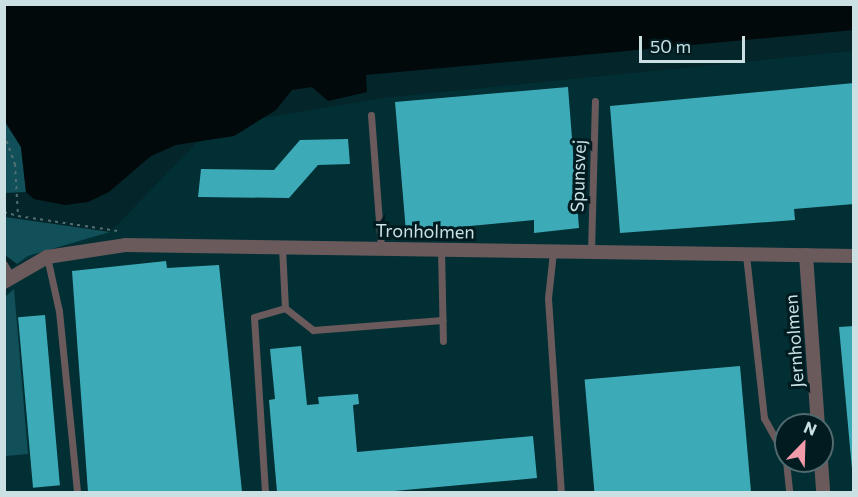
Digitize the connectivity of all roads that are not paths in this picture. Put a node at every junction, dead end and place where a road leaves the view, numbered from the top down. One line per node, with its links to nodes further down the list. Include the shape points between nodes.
1 (595, 101): 7 (lane, Spunsvej)
2 (371, 115): 4 (lane)
3 (282, 247): 4 (street, Tronholmen); 11 (street, Tronholmen, via 125,245); 14 (lane)
4 (381, 247): 5 (street, Tronholmen)
5 (441, 249): 6 (street, Tronholmen); 15 (lane)
6 (553, 252): 7 (street, Tronholmen); 23 (lane, via 548,298)
7 (591, 252): 8 (street, Tronholmen)
8 (746, 255): 9 (street, Tronholmen); 18 (lane, via 764,418)
9 (806, 255): 10 (street, Tronholmen); 17 (street, Jernholmen)
10 (854, 256)
11 (47, 257): 13 (street, Tronholmen); 21 (lane, via 60,311)
12 (4, 264): 13 (lane)
13 (8, 280)
14 (285, 308): 15 (lane, via 313,330); 22 (lane, via 254,317)
15 (443, 320): 16 (lane)
16 (443, 340)
17 (818, 413)
18 (774, 437)
19 (787, 473): 24 (lane)
20 (822, 473): 25 (street)
21 (77, 492)
22 (264, 492)
23 (561, 492)
24 (789, 492)
25 (823, 492)

